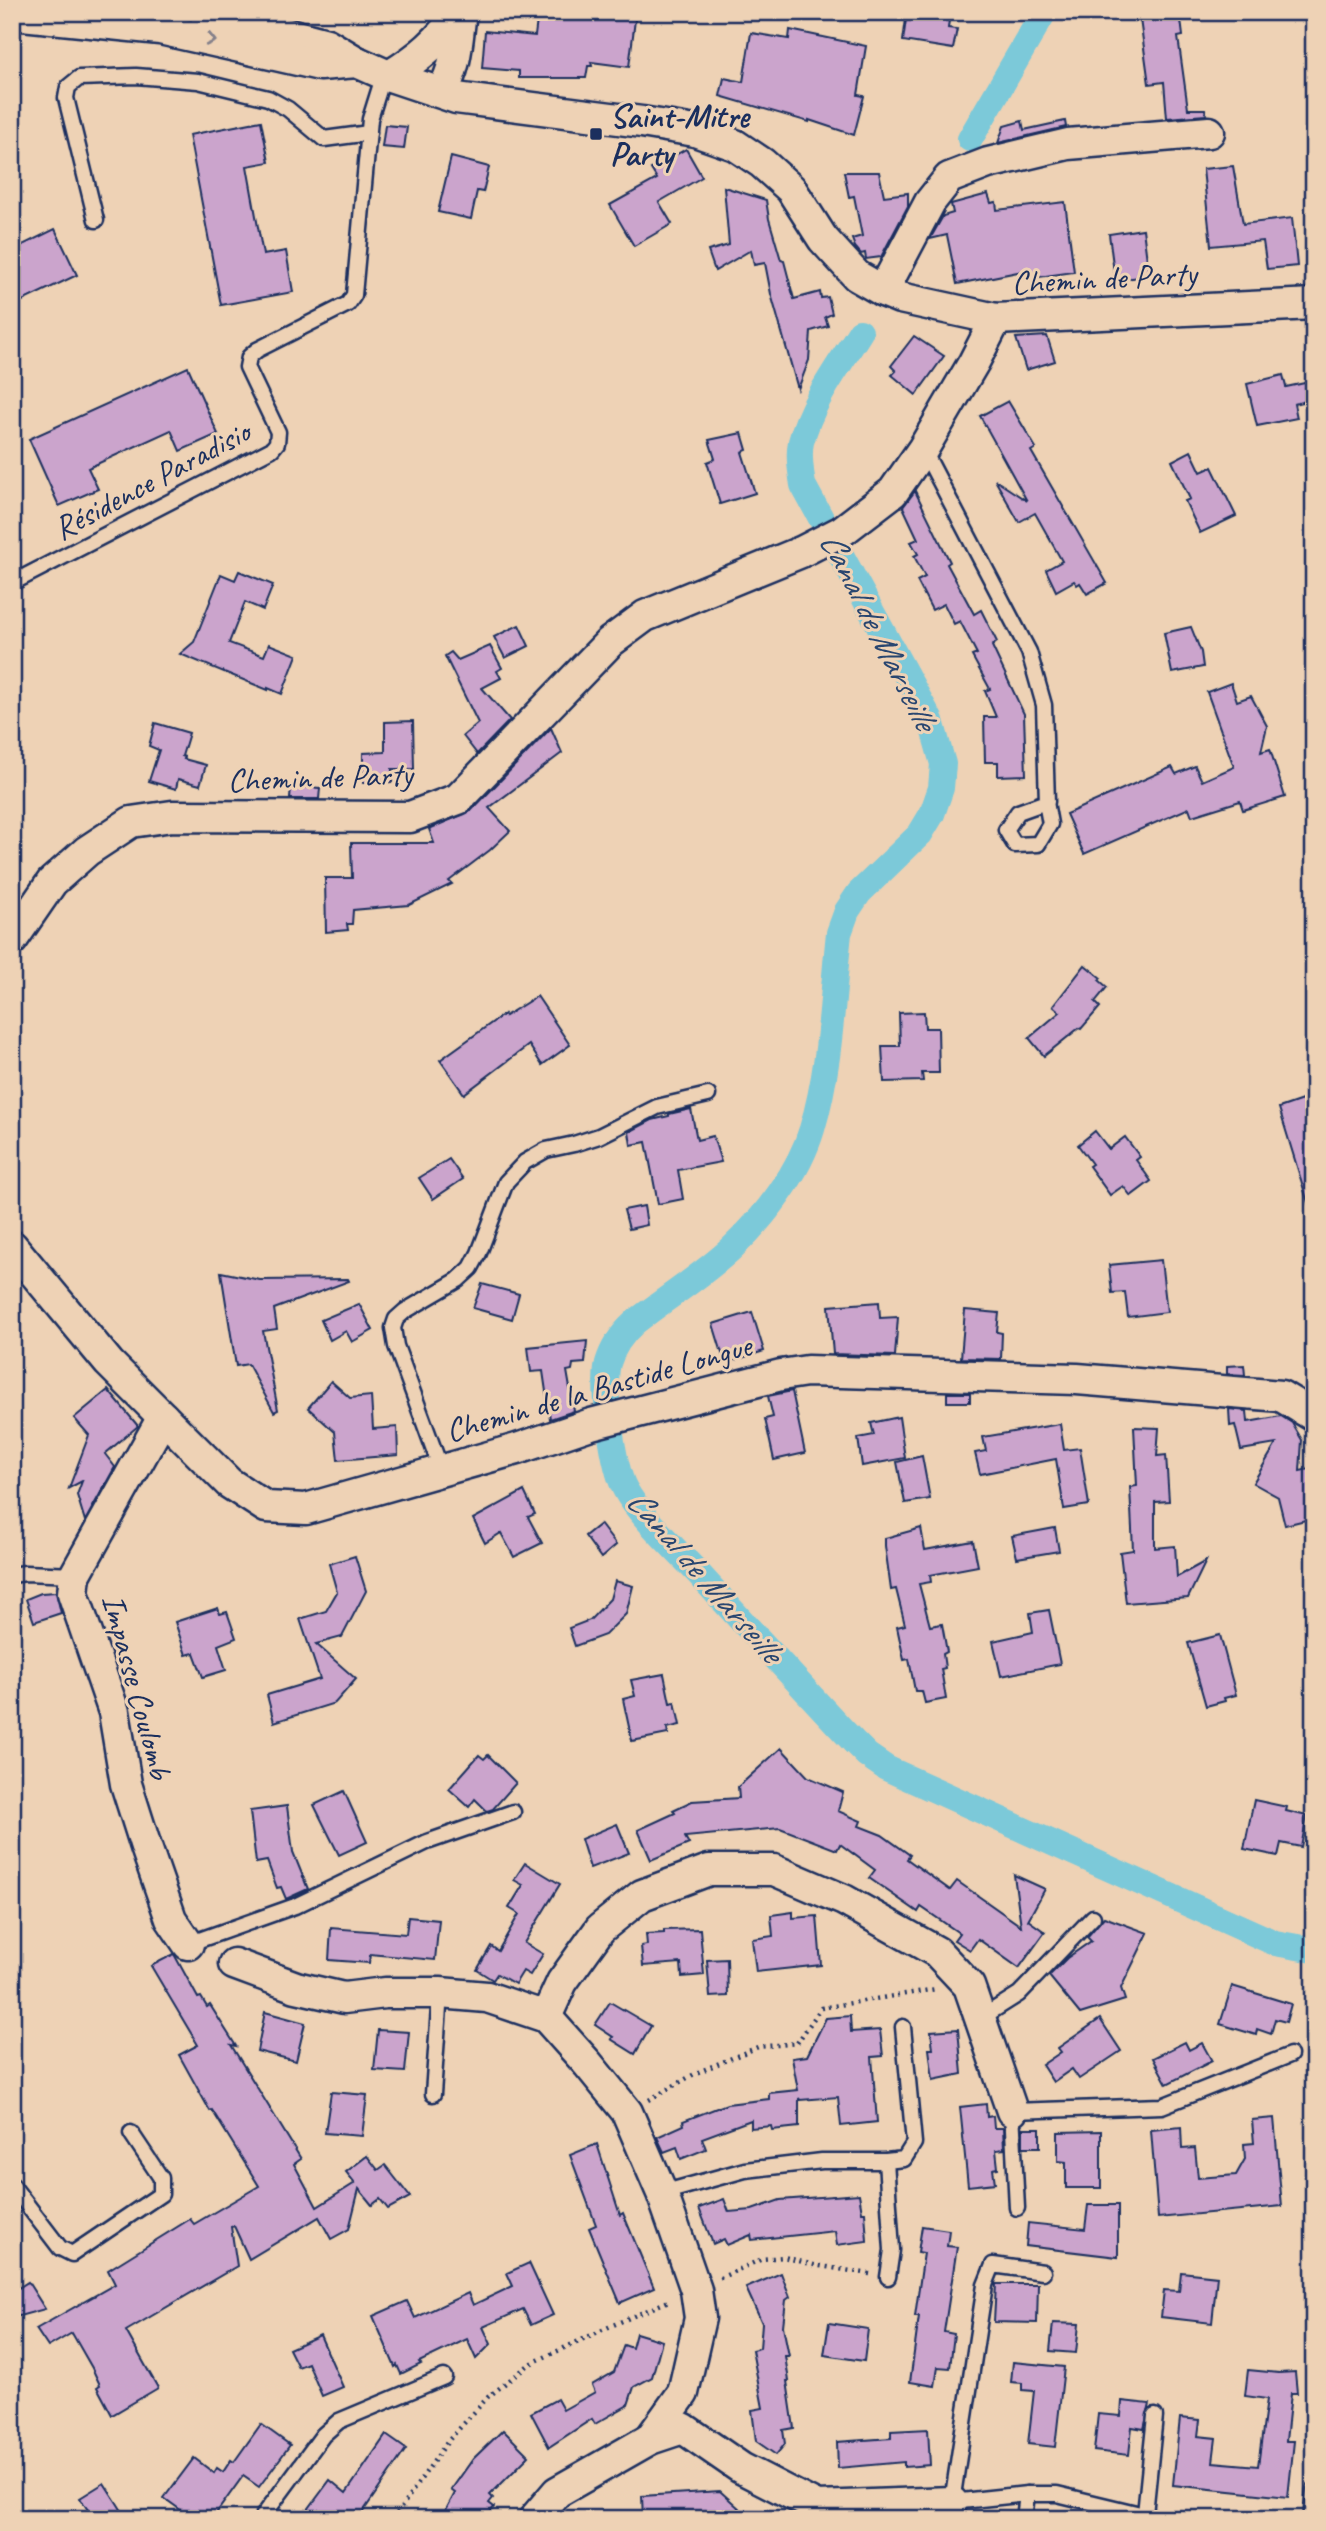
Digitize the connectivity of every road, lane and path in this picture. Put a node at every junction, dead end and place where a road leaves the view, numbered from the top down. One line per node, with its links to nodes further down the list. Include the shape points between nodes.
1 (204, 12): 4 (street, via 327,44)
2 (459, 12): 5 (street, via 438,40); 6 (street, via 455,58)
3 (24, 15): 4 (street, one-way to 4, via 160,29 320,65)
4 (357, 61): 5 (street)
5 (387, 75): 6 (street); 8 (lane, Résidence Paradisio)
6 (442, 91): 10 (street, via 484,103 695,131 735,145 791,189 823,239 857,276)
7 (1209, 132): 10 (street, via 1068,144 988,163 949,178 930,202)
8 (369, 133): 9 (lane, via 324,138 268,98 198,81 79,78 68,87 66,98); 14 (lane, Résidence Paradisio, via 354,295 348,304 249,357 247,367 278,432 278,443)
9 (96, 220)
10 (891, 294): 12 (street)
11 (1314, 304): 12 (street, Chemin de Party)
12 (996, 318): 13 (street, Chemin de Party)
13 (923, 449): 15 (lane, via 1029,652 1044,705); 16 (street, Chemin de Party, via 893,492 842,531 645,616 610,642 458,799 410,817 172,816 131,822 87,851 52,882)
14 (12, 583)
15 (1046, 802)
16 (12, 940)
17 (708, 1096): 21 (lane, via 657,1107 599,1136 536,1154 506,1182 471,1268 396,1319 396,1346)
18 (12, 1246): 20 (street, Chemin de la Bastide Longue, via 109,1363)
19 (1314, 1416): 21 (street, Chemin de la Bastide Longue, via 1281,1396 1077,1379 807,1371 631,1412)
20 (163, 1418): 21 (street, Chemin de la Bastide Longue, via 229,1483 266,1507 306,1509); 23 (street, Impasse Coulomb)
21 (441, 1469)
22 (12, 1575): 23 (lane)
23 (75, 1575): 26 (street, Impasse Coulomb, via 76,1607 114,1712 126,1784 171,1919)
24 (513, 1812): 26 (lane, via 427,1842 295,1906)
25 (1093, 1917): 31 (lane, via 1019,1994)
26 (188, 1944)
27 (234, 1964): 29 (street, via 296,1987 344,1998)
28 (970, 1986): 30 (street, via 937,1952 844,1900 774,1870 709,1870 642,1895 600,1929 562,1982); 31 (street); 36 (path, via 821,2008 797,2043 758,2047 696,2073)
29 (440, 1993): 30 (street, via 487,1997); 34 (lane)
30 (546, 2017): 36 (street)
31 (981, 2018): 35 (street)
32 (903, 2028): 38 (lane, via 914,2143 905,2160)
33 (1290, 2055): 35 (lane, via 1162,2106)
34 (433, 2094)
35 (1012, 2111): 41 (lane)
36 (627, 2112): 40 (street)
37 (131, 2133): 39 (lane, via 161,2178 161,2194 72,2254 60,2248)
38 (886, 2161): 40 (lane, via 822,2161 745,2170); 43 (lane, via 892,2250)
39 (12, 2185)
40 (662, 2193): 44 (street)
41 (1017, 2208)
42 (1043, 2272): 50 (lane, via 993,2265 985,2285)
43 (888, 2277): 44 (path, via 784,2257 762,2259)
44 (696, 2290): 47 (street, via 700,2318 683,2393); 54 (path, via 530,2364 488,2397 448,2441)
45 (444, 2377): 53 (lane, via 339,2421 323,2435)
46 (1155, 2416): 52 (lane)
47 (650, 2439): 51 (street, via 682,2428); 55 (street, via 557,2492)
48 (1314, 2490): 58 (lane)
49 (1027, 2494): 50 (lane); 52 (lane, via 1057,2494); 56 (lane)
50 (951, 2502): 51 (street)
51 (817, 2513)
52 (1145, 2514): 57 (lane)
53 (261, 2519)
54 (393, 2519)
55 (534, 2519)
56 (1024, 2519)
57 (1161, 2519)
58 (1311, 2519)

